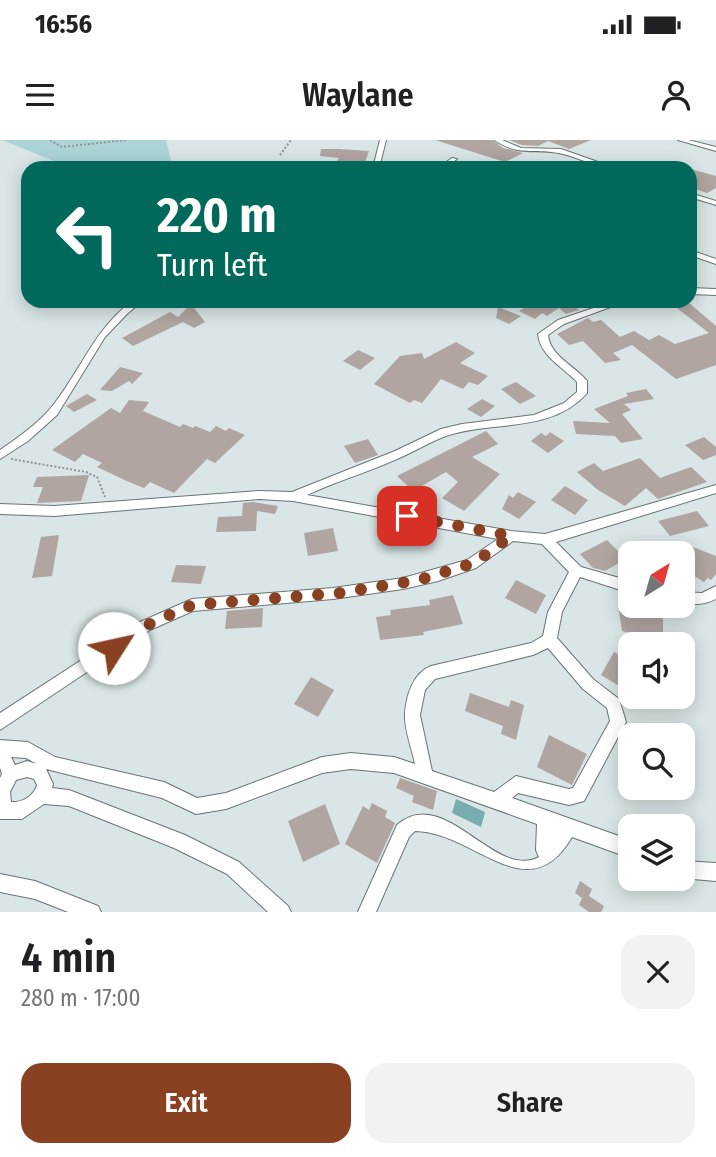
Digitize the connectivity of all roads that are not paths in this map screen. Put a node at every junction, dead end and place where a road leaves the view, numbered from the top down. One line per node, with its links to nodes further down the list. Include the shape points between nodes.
1 (383, 140): 6 (street)
2 (497, 140): 8 (street, via 520,150 561,151)
3 (681, 140): 4 (street)
4 (716, 149)
5 (454, 159): 7 (street)
6 (378, 161)
7 (451, 161)
8 (591, 161)
9 (697, 197): 10 (street)
10 (716, 203)
11 (697, 255): 12 (street)
12 (716, 262)
13 (697, 291): 14 (street)
14 (716, 292)
15 (129, 308): 17 (street, via 93,345 58,406)
16 (602, 308): 19 (street, via 561,322 543,334 547,348 582,381 584,388 572,401 524,420 446,431)
17 (2, 457)
18 (716, 489): 24 (street)
19 (293, 497): 21 (street, via 237,495 104,508); 23 (street)
20 (0, 509): 21 (street)
21 (15, 510): 22 (street)
22 (0, 514)
23 (511, 536): 24 (street); 30 (street, via 474,563 419,580 339,593 184,607 145,626)
24 (545, 539): 25 (street)
25 (577, 571): 26 (street); 29 (street, via 559,598)
26 (618, 583)
27 (716, 592): 28 (street)
28 (695, 599)
29 (550, 640): 34 (street, via 533,649 431,673 418,687 412,715); 36 (street, via 588,684 614,704 618,722 578,795 569,797 516,784)
30 (0, 722)
31 (0, 748): 34 (street, via 28,750 52,764 164,790 196,806 226,801 332,763 394,765)
32 (0, 760): 33 (street)
33 (11, 774): 35 (street, via 27,769 39,773 44,784); 37 (street, via 2,791)
34 (425, 774): 36 (street)
35 (42, 796): 37 (street, via 22,811); 46 (street, via 69,797 233,867)
36 (497, 800): 38 (street)
37 (2, 811)
38 (546, 818): 39 (street); 41 (street)
39 (568, 826): 40 (street); 41 (street)
40 (618, 845)
41 (549, 860): 47 (street, via 532,872 521,872 431,824 412,823 403,831)
42 (695, 871): 43 (street)
43 (716, 872)
44 (0, 883): 45 (street, via 34,890)
45 (92, 912)
46 (282, 912)
47 (367, 912)

